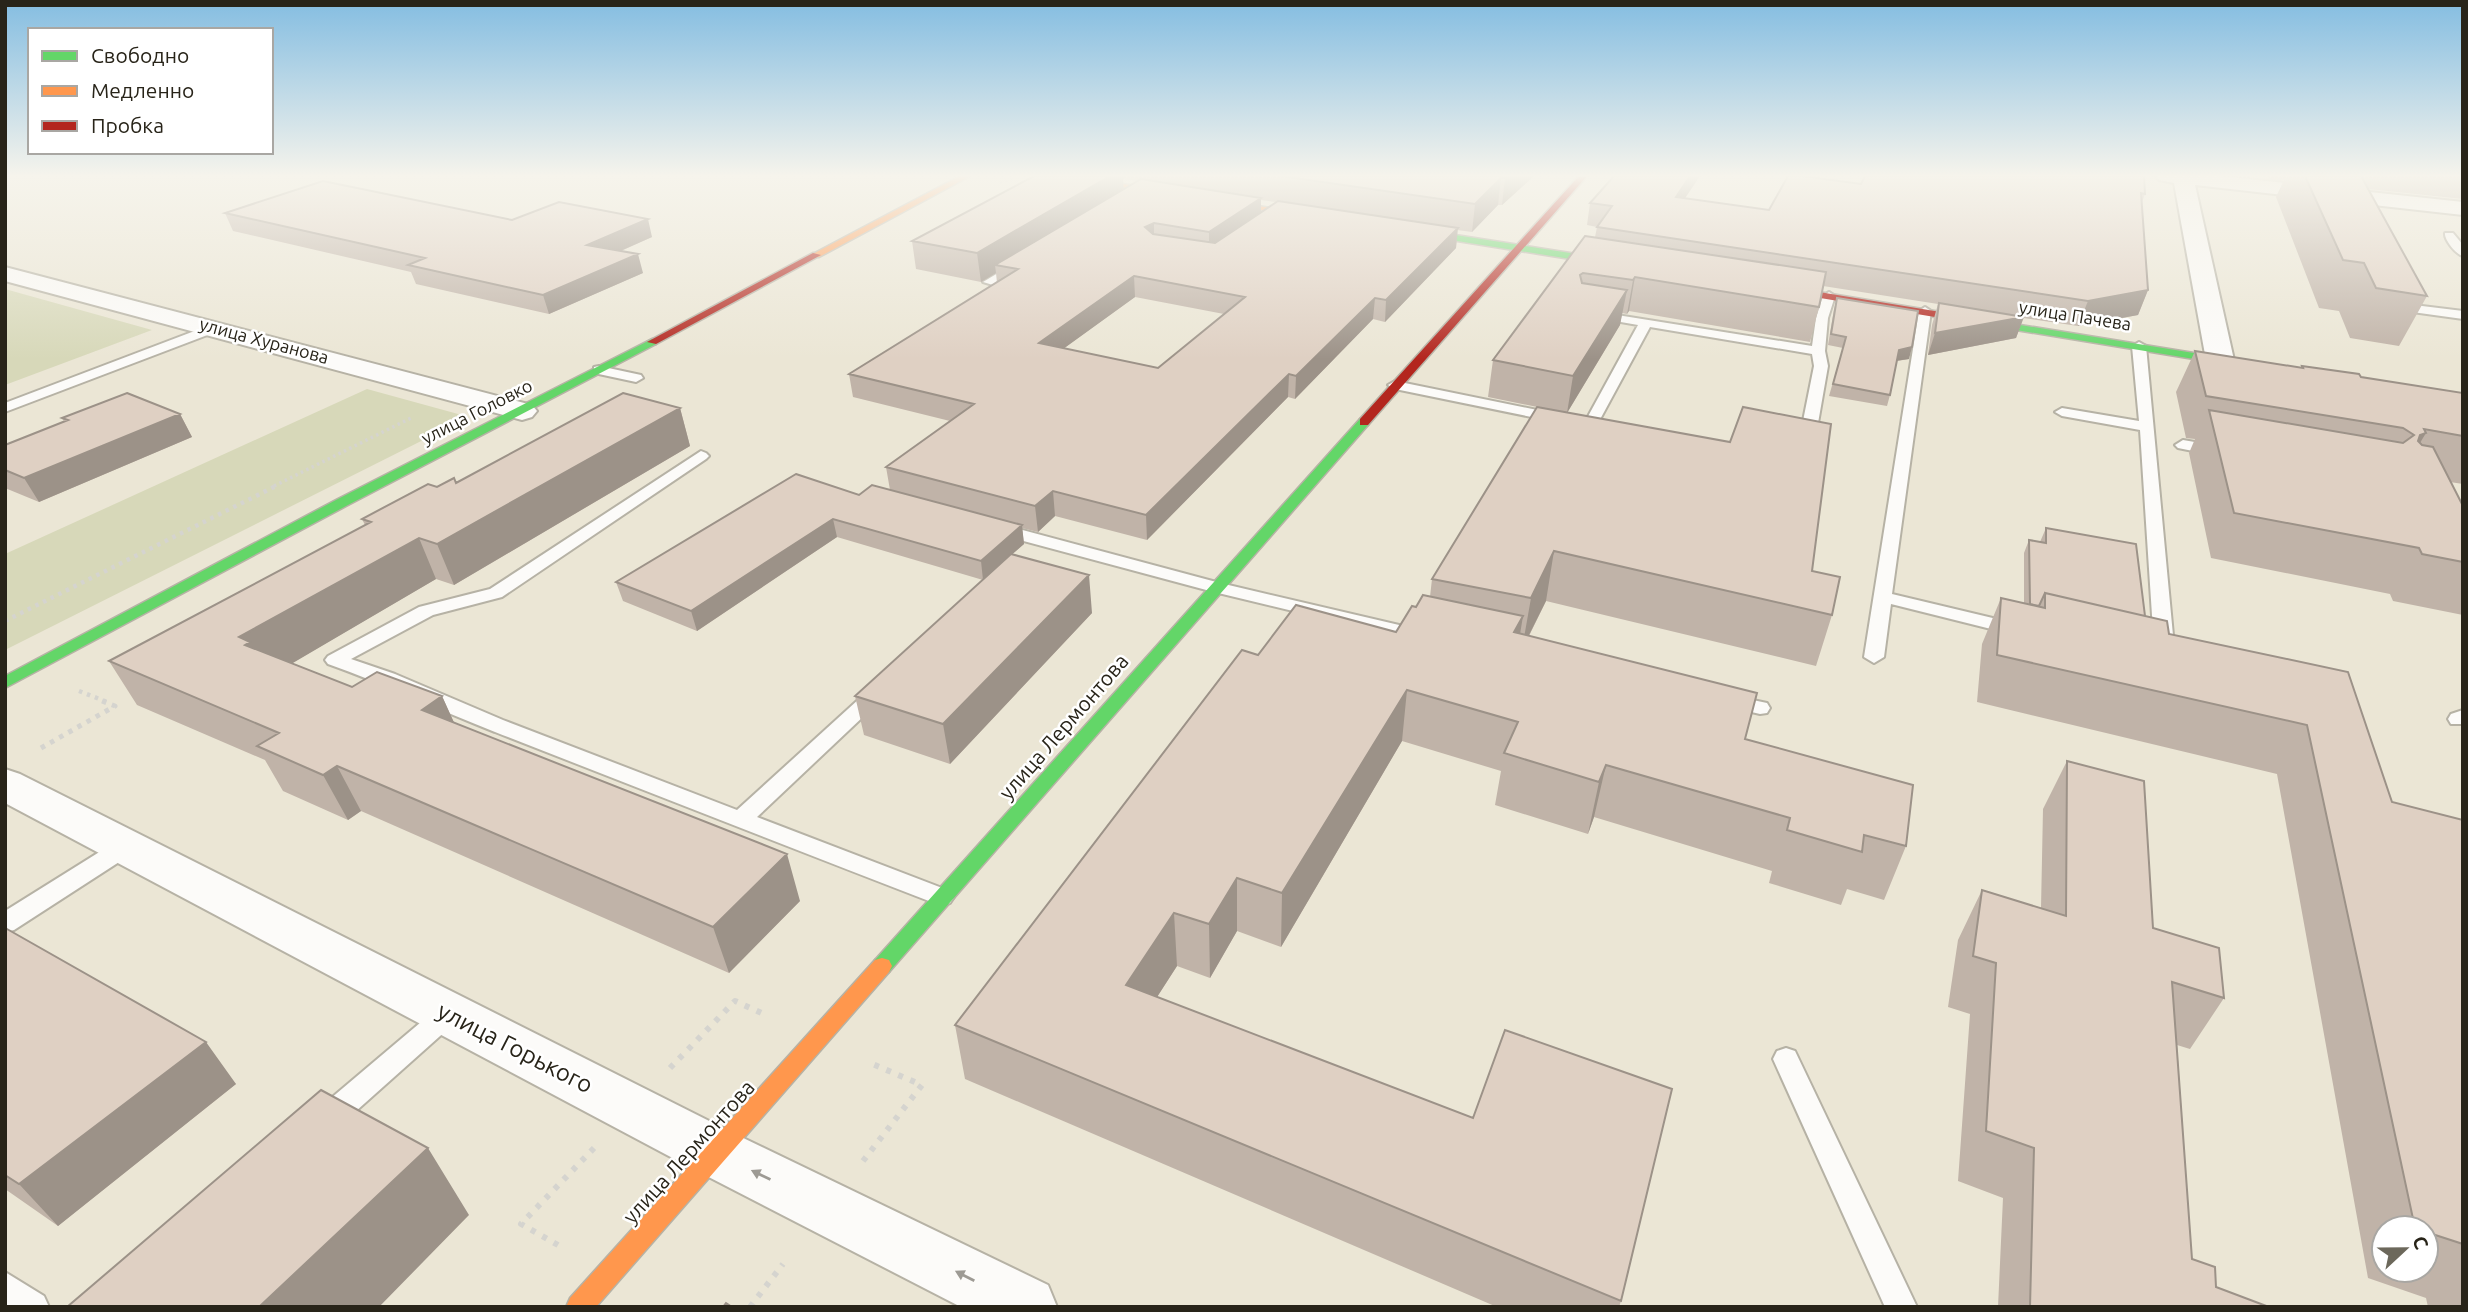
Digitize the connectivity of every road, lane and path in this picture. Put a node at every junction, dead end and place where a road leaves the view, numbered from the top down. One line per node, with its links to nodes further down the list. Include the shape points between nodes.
1 (850, 237): 24 (street, улица Головко)
2 (1453, 237): 6 (street)
3 (1527, 237): 6 (street, улица Лермонтова)
4 (2192, 237): 22 (street)
5 (2451, 237): 7 (lane)
6 (1518, 247): 9 (street); 26 (street, улица Лермонтова)
7 (2463, 253)
8 (1025, 261): 11 (lane)
9 (1636, 266)
10 (5, 274): 19 (street, улица Хуранова)
11 (989, 282)
12 (2397, 284): 17 (lane, via 2409,308)
13 (1760, 285): 14 (street, улица Пачева)
14 (1829, 296): 15 (street, улица Пачева); 21 (lane)
15 (1925, 311): 20 (street, улица Пачева); 38 (lane)
16 (1582, 312): 18 (lane)
17 (2463, 316)
18 (1645, 323): 21 (lane); 26 (lane, via 1600,420 1590,425)
19 (213, 328): 27 (lane); 28 (street, улица Хуранова)
20 (2139, 346): 22 (street, улица Пачева); 31 (lane)
21 (1818, 351): 33 (lane, via 1821,366 1804,453)
22 (2220, 360): 23 (street, улица Пачева)
23 (2260, 366)
24 (599, 370): 25 (lane); 28 (street, улица Головко)
25 (636, 378)
26 (1395, 385): 37 (street, улица Лермонтова)
27 (5, 408)
28 (522, 411): 45 (street, улица Головко)
29 (2062, 412): 31 (lane)
30 (419, 414): 39 (path)
31 (2147, 427): 43 (lane, via 2165,664)
32 (2183, 445): 34 (lane)
33 (1792, 451)
34 (2235, 454)
35 (701, 456): 51 (lane, via 496,593 426,611 335,660)
36 (977, 523): 37 (lane)
37 (1216, 587): 41 (lane); 53 (street, улица Лермонтова)
38 (1883, 597): 40 (lane); 42 (lane)
39 (5, 621)
40 (2031, 632)
41 (1446, 642)
42 (1874, 657)
43 (2151, 661)
44 (890, 680): 51 (lane)
45 (5, 683)
46 (72, 689): 49 (path, via 114,706)
47 (1705, 696): 48 (lane)
48 (1760, 708)
49 (41, 748)
50 (5, 784): 52 (street, улица Горького)
51 (740, 820): 53 (lane)
52 (125, 847): 54 (lane); 55 (street, улица Горького)
53 (942, 897): 62 (street, улица Лермонтова)
54 (5, 923)
55 (449, 1013): 60 (lane); 62 (street, улица Горького)
56 (769, 1017): 59 (path, via 735,1002)
57 (1786, 1059): 71 (lane)
58 (870, 1063): 63 (path, via 922,1085)
59 (670, 1068)
60 (304, 1138)
61 (595, 1147): 64 (path, via 521,1224)
62 (717, 1153): 68 (street, улица Лермонтова); 70 (street, улица Горького, one-way to 62)
63 (863, 1161)
64 (562, 1247)
65 (783, 1264): 69 (path)
66 (5, 1286): 67 (lane)
67 (33, 1307)
68 (579, 1307)
69 (750, 1307)
70 (1026, 1307)
71 (1901, 1307)

